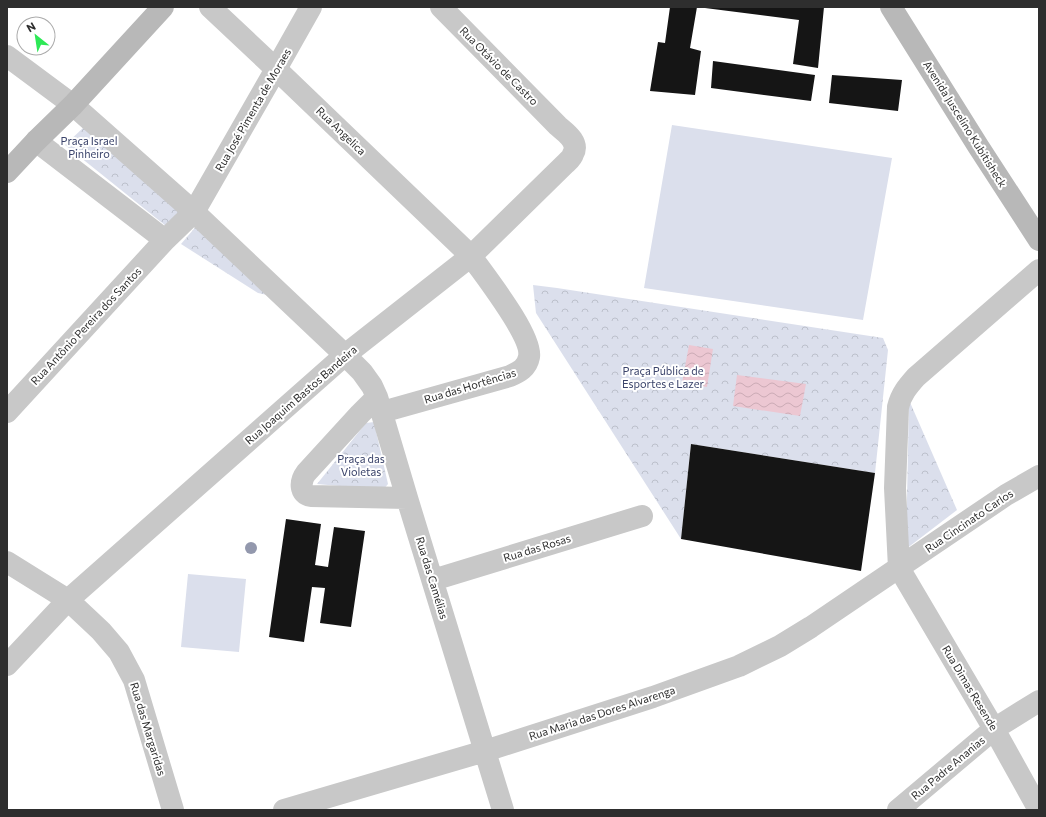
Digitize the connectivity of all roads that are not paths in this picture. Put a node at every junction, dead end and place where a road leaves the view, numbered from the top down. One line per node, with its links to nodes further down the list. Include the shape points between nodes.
1 (163, 7): 8 (street)
2 (210, 7): 7 (street, Rua Angelica)
3 (311, 7): 7 (street, Rua José Pimenta de Moraes)
4 (441, 7): 9 (street, Rua Otávio de Castro)
5 (891, 7): 14 (street, Avenida Juscelino Kubitisheck)
6 (7, 56): 8 (street)
7 (276, 69): 12 (street, Rua José Pimenta de Moraes); 15 (street, Rua Angelica)
8 (73, 105): 10 (street); 12 (street)
9 (558, 126): 15 (street, Rua Joaquim Bastos Bandeira, via 572,140 575,148 573,154)
10 (36, 141): 11 (street); 13 (street)
11 (7, 172)
12 (194, 212): 13 (street); 17 (street)
13 (165, 240): 19 (street, Rua Antônio Pereira dos Santos)
14 (1039, 240)
15 (471, 256): 17 (street, Rua Joaquim Bastos Bandeira); 18 (street, Rua das Hortências, via 521,330 529,348 527,364 510,376)
16 (1039, 270): 24 (street, via 916,377 900,399 896,488)
17 (345, 355): 18 (street, Rua das Camélias, via 372,386); 26 (street, Rua Joaquim Bastos Bandeira)
18 (380, 405): 21 (street, Rua das Camélias); 21 (street, via 360,414 303,476 302,490 311,496)
19 (7, 412)
20 (1039, 476): 24 (street, Rua Cincinato Carlos, via 1006,495)
21 (407, 498): 25 (street, Rua das Camélias)
22 (642, 516): 25 (street, Rua das Rosas)
23 (7, 562): 26 (street, Rua das Margaridas)
24 (899, 568): 29 (street, Rua Dimas Resende); 30 (street, Rua Maria das Dores Alvarenga, via 805,631 739,666 653,697)
25 (433, 580): 30 (street, Rua das Camélias)
26 (68, 600): 27 (street, Rua Joaquim Bastos Bandeira); 31 (street, Rua das Margaridas, via 101,631 118,652 134,680)
27 (7, 665)
28 (1039, 701): 29 (street, Rua Padre Ananias)
29 (994, 729): 34 (street, Rua Padre Ananias); 35 (street, Rua Dimas Resende)
30 (484, 751): 32 (street, Rua Maria das Dores Alvarenga); 33 (street, Rua das Camélias)
31 (173, 810)
32 (284, 810)
33 (503, 810)
34 (898, 810)
35 (1039, 810)

